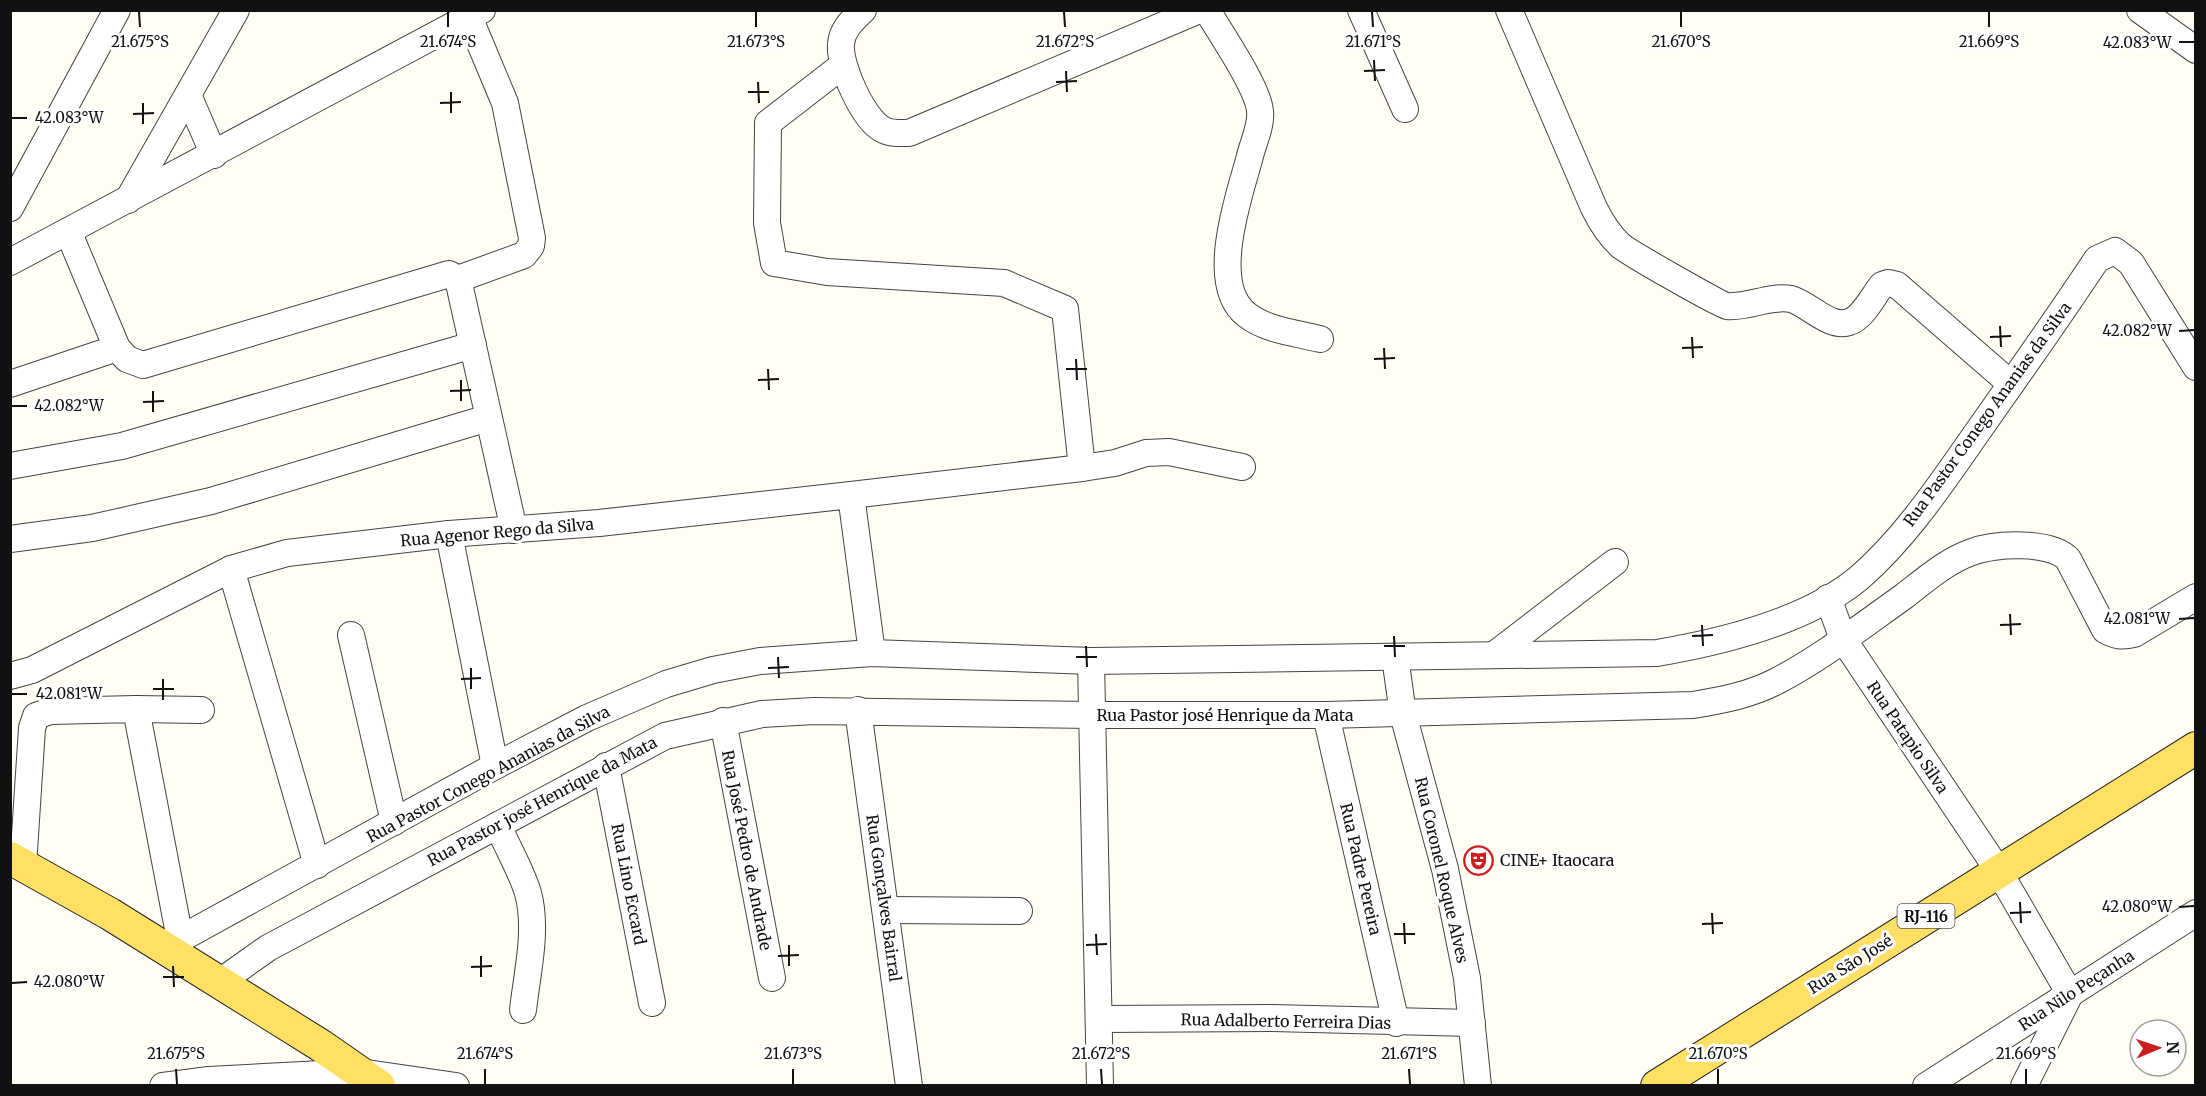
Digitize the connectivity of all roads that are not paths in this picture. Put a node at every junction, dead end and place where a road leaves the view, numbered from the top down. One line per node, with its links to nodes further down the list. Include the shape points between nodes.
1 (117, 10): 17 (street)
2 (236, 10): 13 (street)
3 (863, 10): 12 (street, via 844,32 840,45)
4 (1199, 10): 10 (street)
5 (1207, 10): 21 (street, via 1255,95 1260,111 1237,202 1228,286 1234,302 1261,324)
6 (1360, 10): 14 (street)
7 (1509, 10): 26 (street, via 1605,229 1639,260 1727,306 1783,298 1836,323 1855,320 1882,285 1897,285)
8 (2140, 10): 11 (street)
9 (476, 14): 15 (street); 20 (street, via 505,103 532,238 524,255)
10 (1152, 20): 12 (street, via 909,133 894,134 875,124 854,92)
11 (2196, 50)
12 (843, 65): 30 (street, via 768,123 767,224 774,263 827,272 1004,283 1065,309)
13 (188, 95): 15 (street); 16 (street)
14 (1405, 109)
15 (214, 155): 16 (street)
16 (128, 200): 18 (street)
17 (10, 208)
18 (68, 231): 19 (street); 23 (street)
19 (10, 261)
20 (458, 279): 22 (street); 23 (street, via 448,274 157,362 134,363)
21 (1320, 339)
22 (473, 345): 27 (street); 28 (street, via 133,443)
23 (117, 348): 25 (street)
24 (2196, 367): 26 (street, Rua Pastor Conego Ananias da Silva, via 2131,263 2115,251 2097,259)
25 (10, 384)
26 (2011, 384): 38 (street, Rua Pastor Conego Ananias da Silva, via 1920,513 1858,578)
27 (488, 418): 32 (street); 34 (street, via 212,501 92,528)
28 (10, 466)
29 (1242, 467): 30 (street, Rua Agenor Rego da Silva, via 1169,452 1146,453)
30 (1082, 468): 31 (street, Rua Agenor Rego da Silva)
31 (851, 495): 32 (street, Rua Agenor Rego da Silva); 41 (street)
32 (514, 530): 33 (street, Rua Agenor Rego da Silva)
33 (449, 534): 36 (street, Rua Agenor Rego da Silva, via 287,553); 54 (street)
34 (10, 539)
35 (1614, 562): 42 (street)
36 (231, 570): 45 (street, Rua Agenor Rego da Silva, via 32,670); 59 (street)
37 (2196, 597): 40 (street, Rua Pastor josé Henrique da Mata, via 2134,634 2114,635 2105,630 2062,552 2002,545 1972,552 1945,566)
38 (1828, 598): 40 (street, Rua Patapio Silva); 42 (street, Rua Pastor Conego Ananias da Silva, via 1726,640 1657,653)
39 (351, 635): 56 (street)
40 (1843, 639): 50 (street, Rua Pastor josé Henrique da Mata, via 1776,681 1738,698 1694,705); 60 (street, Rua Patapio Silva)
41 (872, 653): 44 (street, Rua Pastor Conego Ananias da Silva); 54 (street, Rua Pastor Conego Ananias da Silva, via 760,661 684,679 587,718)
42 (1494, 655): 43 (street, Rua Pastor Conego Ananias da Silva)
43 (1395, 657): 44 (street, Rua Pastor Conego Ananias da Silva); 50 (street, Rua Coronel Roque Alves)
44 (1091, 661): 51 (street)
45 (10, 676)
46 (136, 709): 47 (street); 58 (street, via 50,711 36,716); 64 (street)
47 (201, 710)
48 (858, 710): 51 (street, Rua Pastor josé Henrique da Mata); 52 (street, Rua Pastor josé Henrique da Mata, via 762,714); 61 (street, Rua Gonçalves Bairral)
49 (1326, 714): 50 (street, Rua Pastor josé Henrique da Mata); 51 (street, Rua Pastor josé Henrique da Mata); 71 (street, Rua Padre Pereira)
50 (1403, 714): 72 (street, Rua Coronel Roque Alves, via 1445,869)
51 (1094, 715): 70 (street)
52 (723, 721): 55 (street, Rua Pastor josé Henrique da Mata, via 665,736); 65 (street, Rua José Pedro de Andrade)
53 (2196, 748): 60 (main road, Rua São José / RJ-116)
54 (495, 766): 56 (street, Rua Pastor Conego Ananias da Silva)
55 (606, 766): 57 (street, Rua Pastor josé Henrique da Mata); 68 (street, Rua Lino Eccard)
56 (394, 822): 59 (street, Rua Pastor Conego Ananias da Silva)
57 (498, 825): 66 (street, Rua Pastor josé Henrique da Mata, via 268,948); 69 (street, via 528,892 531,910)
58 (17, 862): 64 (main road)
59 (317, 865): 64 (street, Rua Pastor Conego Ananias da Silva)
60 (1998, 870): 67 (street, Rua Patapio Silva); 79 (main road, Rua São José / RJ-116)
61 (887, 910): 62 (street); 76 (street, Rua Gonçalves Bairral)
62 (1019, 911)
63 (2196, 913): 67 (street, Rua Nilo Peçanha)
64 (170, 942): 66 (main road)
65 (772, 978)
66 (220, 982): 73 (main road)
67 (2070, 994): 80 (street, Rua Nilo Peçanha); 81 (street)
68 (652, 1003)
69 (523, 1010)
70 (1100, 1019): 71 (street, Rua Adalberto Ferreira Dias, via 1272,1018); 77 (street)
71 (1396, 1023): 72 (street, Rua Adalberto Ferreira Dias)
72 (1472, 1023): 78 (street, Rua Coronel Roque Alves)
73 (370, 1081): 74 (street, via 209,1080); 75 (street)
74 (163, 1086)
75 (456, 1086)
76 (909, 1086)
77 (1100, 1086)
78 (1478, 1086)
79 (1657, 1086)
80 (1926, 1086)
81 (2024, 1086)

